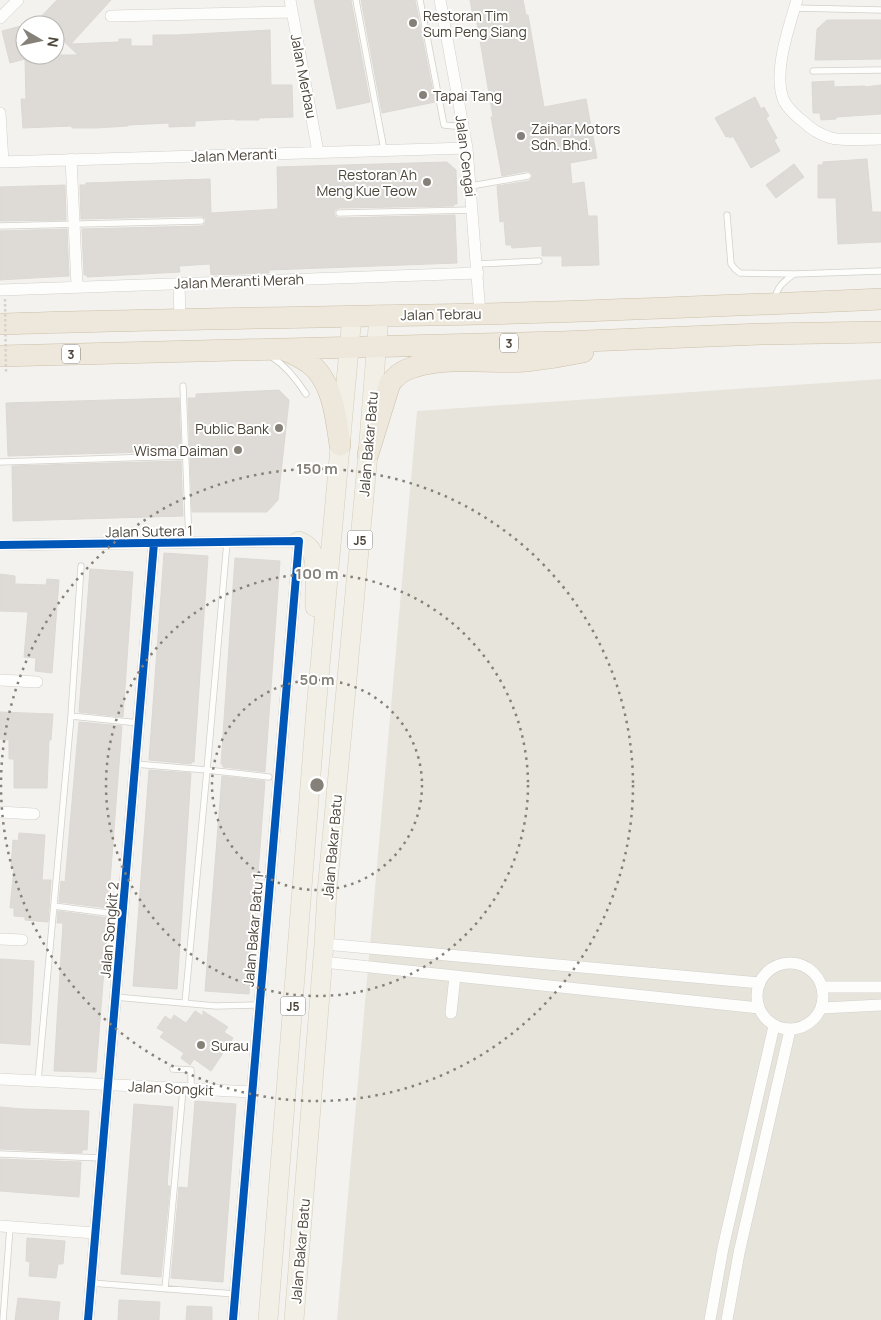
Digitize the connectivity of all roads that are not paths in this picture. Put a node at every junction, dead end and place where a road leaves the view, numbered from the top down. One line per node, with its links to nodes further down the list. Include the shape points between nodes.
1 (18, 0): 10 (street)
2 (290, 0): 8 (street, Jalan Merbau)
3 (356, 0): 17 (lane)
4 (420, 0): 14 (lane, via 444,124)
5 (440, 0): 14 (street, Jalan Cengai)
6 (795, 4): 7 (lane); 15 (street, via 781,67 784,100 795,116 812,130 833,138)
7 (881, 10)
8 (292, 12): 9 (street); 18 (street, Jalan Merbau)
9 (111, 16)
10 (0, 18)
11 (881, 70): 12 (lane)
12 (813, 71)
13 (0, 113): 20 (street)
14 (464, 127): 16 (street, Jalan Cengai)
15 (881, 139)
16 (468, 148): 17 (street, Jalan Meranti); 22 (street, Jalan Cengai)
17 (384, 150): 18 (street, Jalan Meranti)
18 (318, 152): 19 (street, Jalan Meranti)
19 (71, 160): 20 (street, Jalan Meranti); 27 (street)
20 (1, 162)
21 (528, 176): 22 (lane)
22 (471, 186): 23 (street, Jalan Cengai)
23 (472, 210): 24 (lane); 30 (street, Jalan Cengai)
24 (338, 213)
25 (726, 215): 32 (lane, via 730,264 735,269 740,272)
26 (201, 221): 27 (lane)
27 (74, 224): 28 (lane); 34 (street)
28 (0, 226)
29 (539, 261): 30 (lane)
30 (477, 268): 33 (street, Jalan Meranti Merah); 38 (street, Jalan Cengai)
31 (881, 271): 32 (lane)
32 (794, 274): 37 (lane, via 778,287)
33 (179, 283): 34 (street, Jalan Meranti Merah); 41 (street)
34 (77, 286): 35 (street, Jalan Meranti Merah)
35 (2, 294)
36 (881, 299): 37 (highway, Jalan Tebrau / 3)
37 (774, 304): 38 (highway, Jalan Tebrau / 3)
38 (480, 314): 39 (highway, Jalan Tebrau / 3)
39 (379, 315): 40 (highway, Jalan Tebrau / 3); 45 (main road, Jalan Bakar Batu / J5)
40 (352, 316): 41 (highway, Jalan Tebrau / 3); 46 (main road, Jalan Bakar Batu / J5)
41 (180, 319): 42 (highway, Jalan Tebrau / 3)
42 (0, 324)
43 (881, 332): 44 (highway, 3)
44 (642, 338): 45 (highway, 3); 53 (highway, via 571,355 526,361 440,362 404,371 390,383)
45 (377, 346): 46 (highway, 3); 53 (main road, Jalan Bakar Batu / J5)
46 (349, 348): 47 (highway, 3); 52 (main road, Jalan Bakar Batu / J5)
47 (283, 349): 48 (highway, 3); 52 (highway, via 310,364 325,383)
48 (258, 350): 49 (highway, 3); 51 (lane, via 284,365)
49 (3, 365)
50 (183, 386): 54 (lane)
51 (306, 394)
52 (340, 445): 62 (main road, Jalan Bakar Batu / J5)
53 (368, 454): 77 (main road, Jalan Bakar Batu / J5)
54 (185, 456): 55 (lane); 59 (lane)
55 (0, 462)
56 (299, 541): 57 (street, Jalan Sutera 1); 62 (main road, via 311,549 314,559 316,610); 84 (street, Jalan Bakar Batu 1)
57 (227, 542): 59 (street, Jalan Sutera 1); 69 (lane)
58 (154, 543): 59 (street, Jalan Sutera 1); 60 (street, Jalan Sutera 1); 67 (street, Jalan Songkit 2)
59 (188, 543)
60 (0, 545)
61 (81, 566): 66 (lane)
62 (323, 629): 65 (main road, Jalan Bakar Batu / J5)
63 (0, 680): 64 (street)
64 (38, 682)
65 (316, 710): 77 (main road, via 305,928 306,938); 101 (main road, Jalan Bakar Batu / J5)
66 (71, 716): 67 (lane); 73 (lane)
67 (139, 723): 68 (street, Jalan Songkit 2)
68 (135, 764): 69 (lane); 74 (street, Jalan Songkit 2)
69 (207, 770): 70 (lane); 83 (lane)
70 (269, 777)
71 (0, 812): 72 (street)
72 (34, 814)
73 (54, 906): 74 (lane); 93 (lane)
74 (122, 915): 82 (street, Jalan Songkit 2)
75 (0, 938): 76 (street)
76 (22, 940)
77 (320, 953): 78 (street); 79 (street); 101 (main road, via 308,958 298,988 285,1163); 109 (main road, Jalan Bakar Batu / J5)
78 (455, 976): 86 (street); 88 (street)
79 (760, 982): 80 (street, via 766,973 787,963 809,969); 86 (street, via 757,991)
80 (822, 987): 81 (street); 87 (street)
81 (881, 987)
82 (115, 997): 83 (lane); 94 (street, Jalan Songkit 2)
83 (185, 1003): 84 (lane)
84 (260, 1005): 96 (street, Jalan Bakar Batu 1)
85 (881, 1005): 87 (street)
86 (759, 1008): 89 (street)
87 (822, 1008): 90 (street, via 809,1024)
88 (451, 1013)
89 (774, 1026): 90 (street); 110 (street)
90 (790, 1030): 111 (street)
91 (173, 1069): 95 (lane, via 191,1070)
92 (0, 1079): 93 (street, Jalan Songkit)
93 (38, 1081): 94 (street, Jalan Songkit)
94 (108, 1085): 95 (street, Jalan Songkit); 98 (street, Jalan Songkit 2)
95 (187, 1089): 96 (street, Jalan Songkit); 103 (lane)
96 (252, 1092): 104 (street, Jalan Bakar Batu 1)
97 (0, 1154): 98 (lane)
98 (102, 1158): 100 (street, Jalan Songkit 2)
99 (5, 1226): 100 (street); 105 (lane)
100 (95, 1233): 102 (street, Jalan Songkit 2)
101 (274, 1254): 108 (main road, Jalan Bakar Batu / J5)
102 (91, 1283): 103 (lane); 106 (street, Jalan Songkit 2)
103 (165, 1289): 104 (lane)
104 (235, 1294): 107 (street, Jalan Bakar Batu 1)
105 (3, 1320)
106 (88, 1320)
107 (233, 1320)
108 (268, 1320)
109 (294, 1320)
110 (710, 1320)
111 (726, 1320)

